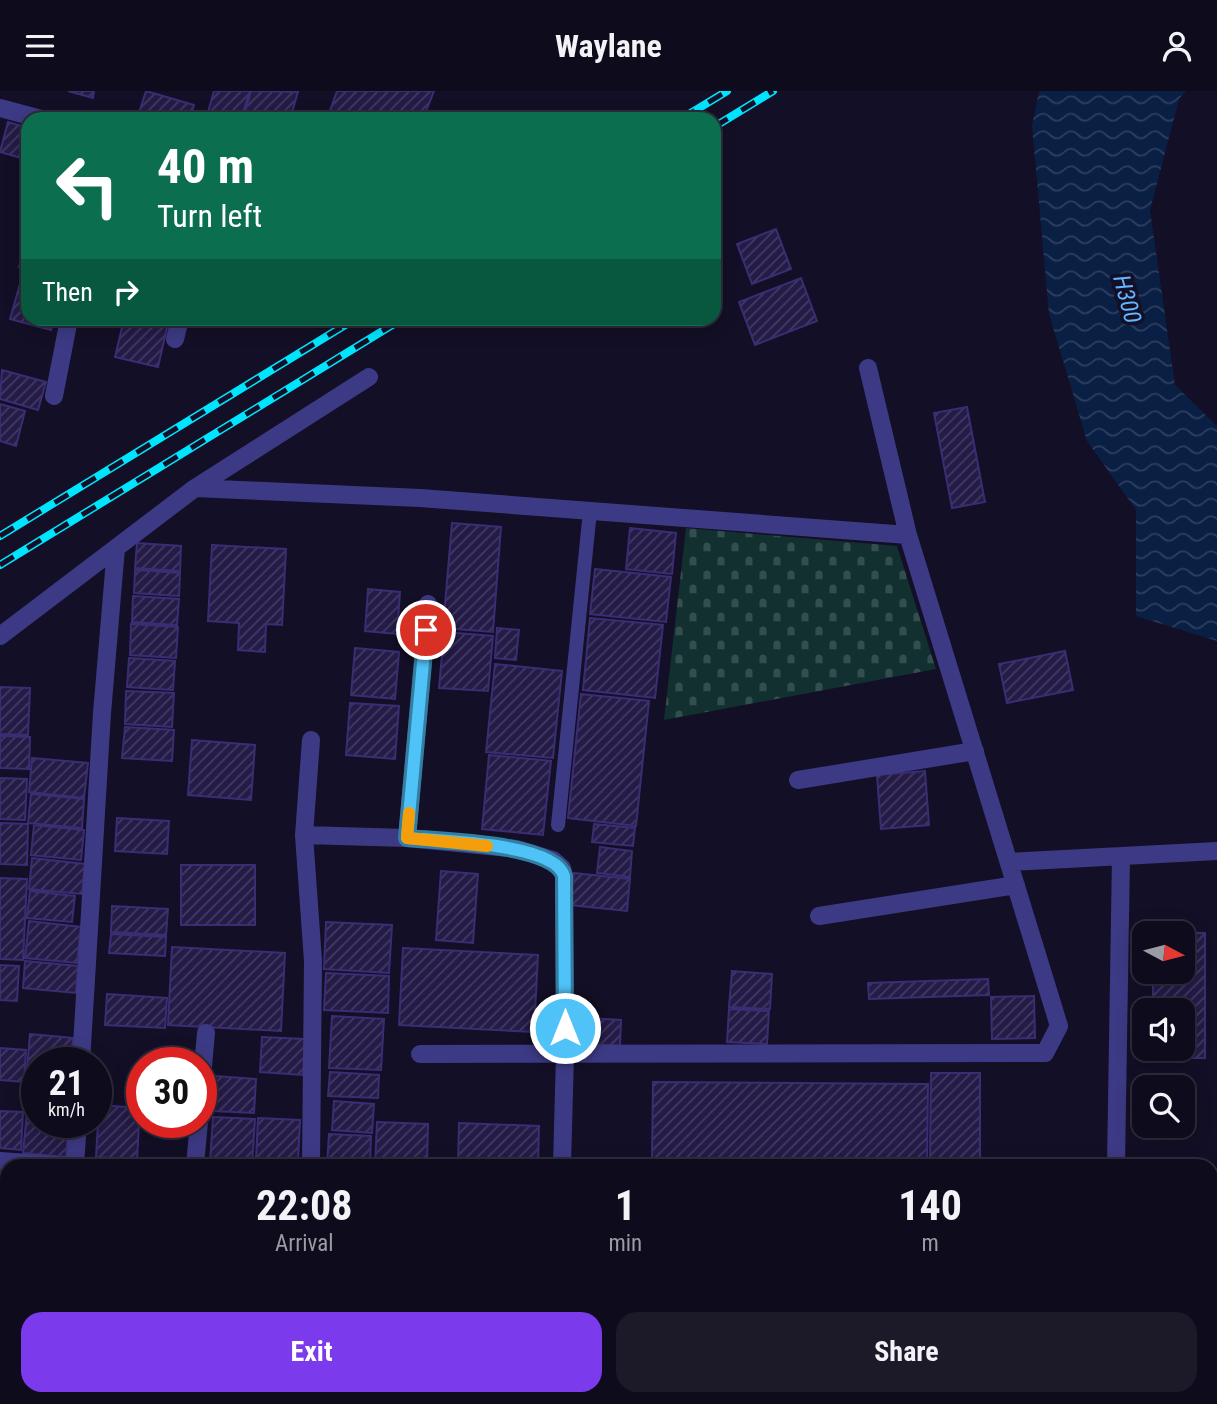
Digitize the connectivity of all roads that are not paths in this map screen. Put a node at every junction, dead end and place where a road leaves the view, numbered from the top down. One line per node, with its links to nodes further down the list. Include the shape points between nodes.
1 (0, 108): 2 (street)
2 (21, 114)
3 (68, 326): 8 (street)
4 (178, 326): 5 (street)
5 (175, 339)
6 (868, 368): 11 (street)
7 (369, 377): 9 (street)
8 (54, 396)
9 (195, 488): 10 (street); 12 (street)
10 (590, 511): 11 (street); 18 (lane)
11 (908, 535): 16 (street)
12 (116, 548): 14 (street); 27 (street)
13 (428, 604): 20 (street)
14 (0, 636)
15 (311, 740): 19 (street)
16 (975, 751): 17 (street); 23 (street)
17 (798, 779)
18 (558, 825)
19 (304, 835): 20 (street); 35 (street, via 313,961)
20 (407, 838): 30 (street, via 517,849 553,860 562,868)
21 (1217, 851): 22 (street)
22 (1121, 856): 23 (street); 37 (street)
23 (1009, 862): 24 (street)
24 (1016, 885): 25 (street); 30 (street, via 1059,1025 1045,1053)
25 (819, 916)
26 (205, 1033): 28 (street)
27 (82, 1047)
28 (204, 1047)
29 (420, 1054): 30 (street)
30 (565, 1054): 36 (street)
31 (77, 1138): 33 (street)
32 (198, 1138): 34 (street)
33 (75, 1159)
34 (196, 1159)
35 (310, 1159)
36 (562, 1159)
37 (1116, 1159)

